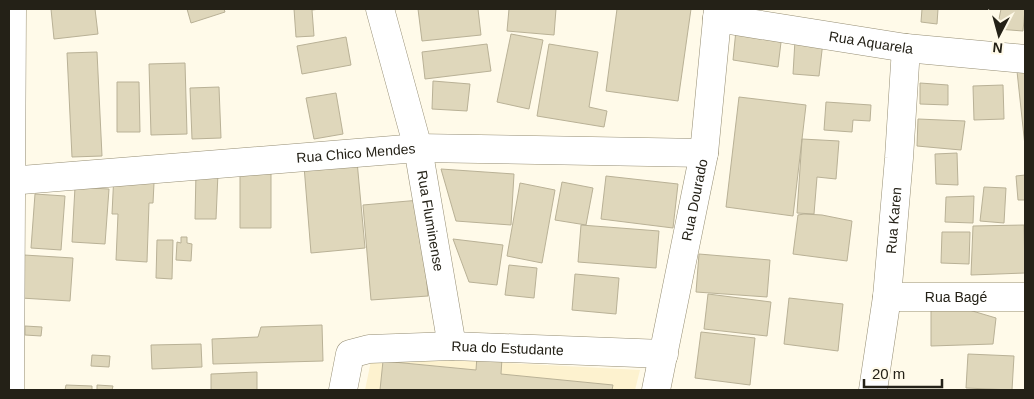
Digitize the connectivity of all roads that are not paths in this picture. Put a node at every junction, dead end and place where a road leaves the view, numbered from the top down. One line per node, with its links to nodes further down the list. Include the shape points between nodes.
1 (12, 9): 8 (street)
2 (380, 9): 6 (street, Rua Fluminense)
3 (718, 13): 4 (street, Rua Aquarela); 7 (street, Rua Dourado)
4 (906, 48): 5 (street, Rua Aquarela); 9 (street, Rua Karen)
5 (1025, 58)
6 (418, 148): 7 (street, Rua Chico Mendes); 8 (street, Rua Chico Mendes); 11 (street, Rua Fluminense)
7 (704, 153): 12 (street, Rua Dourado)
8 (9, 181): 13 (street)
9 (886, 297): 10 (street, Rua Bagé); 16 (street, Rua Karen)
10 (1025, 297)
11 (452, 346): 12 (street, Rua do Estudante); 14 (street, Rua do Estudante, via 369,349 350,354)
12 (664, 354): 15 (street, Rua Dourado)
13 (10, 390)
14 (343, 390)
15 (656, 390)
16 (873, 390)

